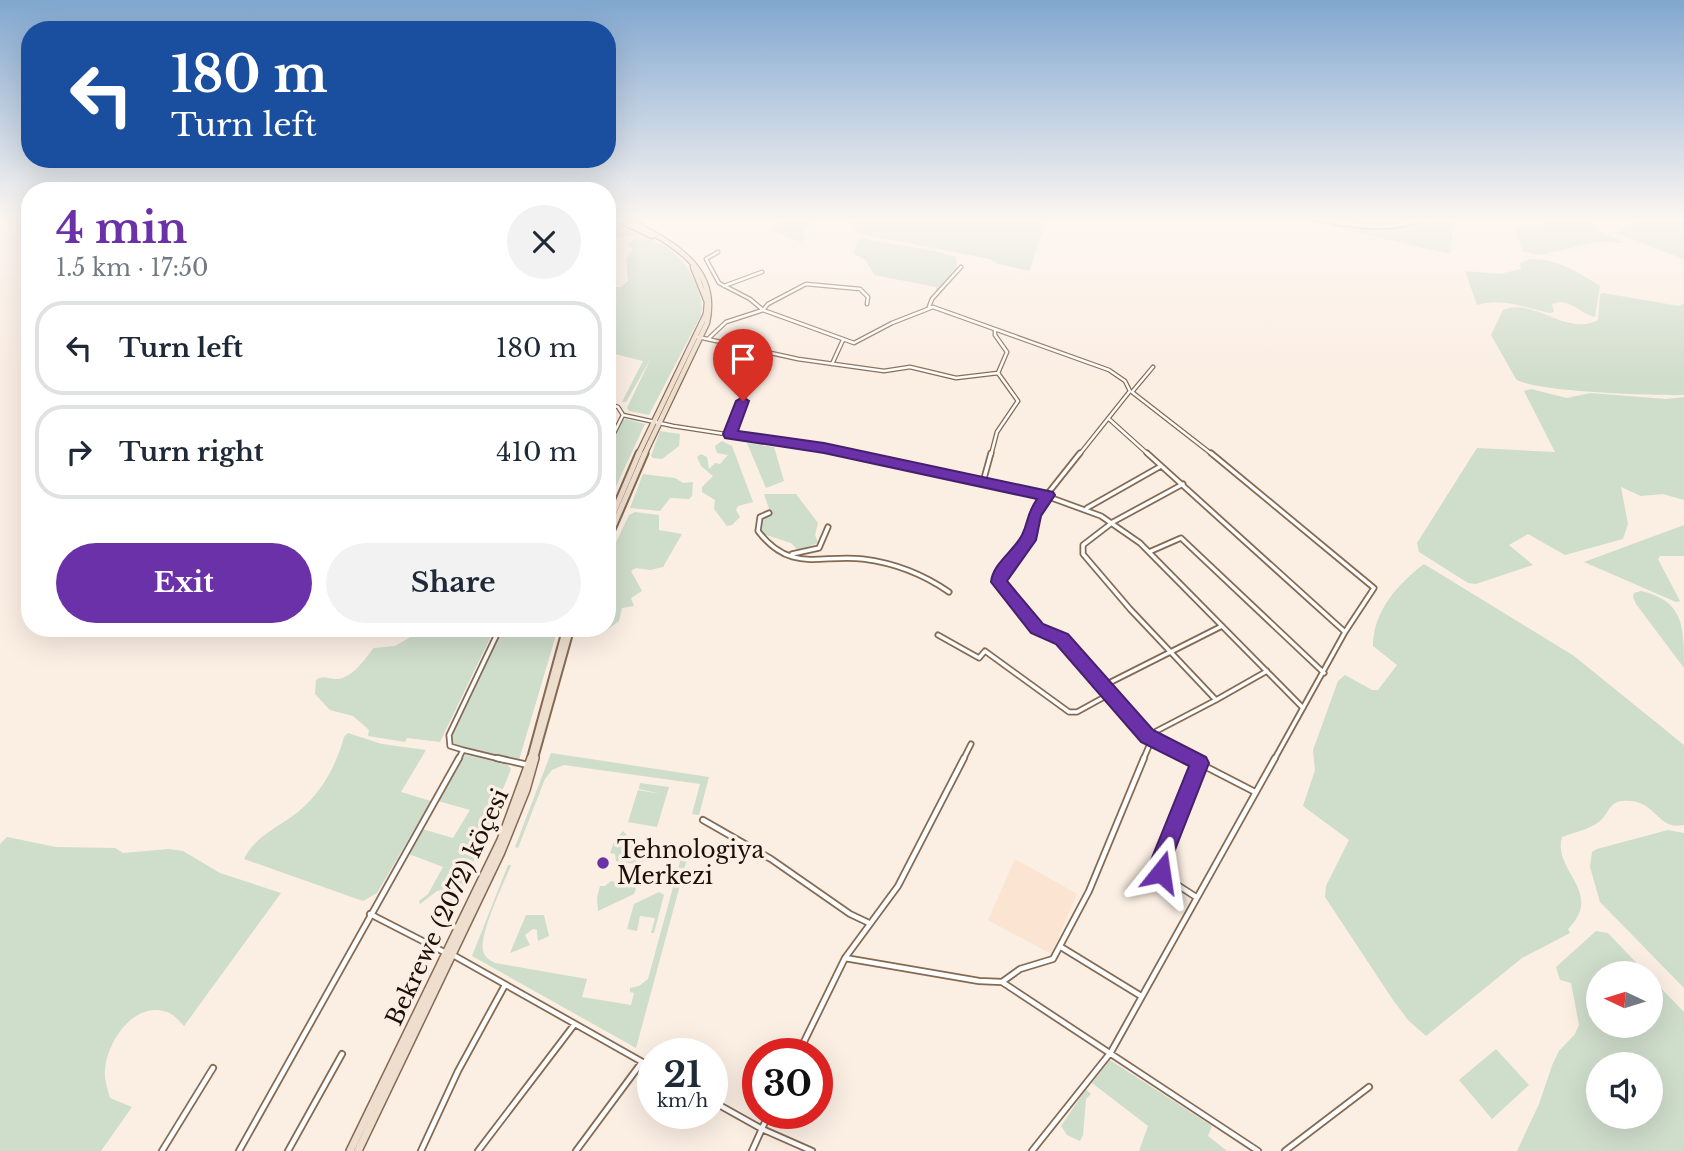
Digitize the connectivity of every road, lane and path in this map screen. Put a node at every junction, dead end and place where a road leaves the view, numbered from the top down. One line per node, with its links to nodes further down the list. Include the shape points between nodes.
1 (695, 272): 11 (main road, via 707,308)
2 (699, 272): 11 (main road, via 712,307)
3 (712, 272): 6 (street)
4 (762, 272): 6 (street)
5 (957, 272): 8 (street)
6 (724, 286): 9 (street)
7 (867, 304): 9 (street, via 869,299 860,289 808,284)
8 (929, 307): 10 (street); 13 (street, via 858,341)
9 (763, 310): 12 (street, via 726,322); 13 (street)
10 (995, 330): 17 (street, via 1007,352); 20 (street, via 1121,378 1130,391)
11 (697, 337): 12 (street); 21 (main road)
12 (708, 339): 14 (street)
13 (843, 340): 15 (street)
14 (763, 350): 15 (street); 23 (street)
15 (832, 363): 17 (street, via 884,371 913,368 953,377)
16 (1153, 367): 38 (street, via 1132,392 1374,588)
17 (998, 373): 25 (street, via 1018,403 1003,420)
18 (616, 406): 19 (street)
19 (623, 415): 21 (street); 22 (street)
20 (1109, 419): 24 (street); 27 (street)
21 (655, 423): 23 (street); 28 (main road); 31 (main road)
22 (616, 429)
23 (730, 434): 25 (street, via 824,448)
24 (1162, 465): 26 (street); 29 (street)
25 (983, 482): 27 (street)
26 (1183, 484): 32 (street); 38 (street)
27 (1047, 495): 29 (street); 46 (street, via 1034,515 1030,536 999,582 1037,628 1062,639)
28 (616, 503)
29 (1087, 508): 32 (street)
30 (769, 513): 35 (street, via 759,520 759,533)
31 (616, 519)
32 (1113, 522): 34 (street); 43 (street, via 1083,545 1083,554)
33 (828, 527): 35 (street, via 819,548)
34 (1149, 552): 37 (street); 45 (street, via 1181,538)
35 (790, 554): 36 (street, via 809,561 843,558 891,565)
36 (950, 592)
37 (1223, 626): 43 (street); 44 (street)
38 (1345, 632): 45 (street)
39 (938, 635): 47 (street, via 979,658 985,651 1069,712)
40 (496, 637): 52 (street, via 449,735 450,746)
41 (565, 637): 54 (main road, Bekrewe (2072) köçesi)
42 (566, 637): 61 (main road, Bekrewe (2072) köçesi, via 526,790)
43 (1170, 652): 46 (street); 48 (street)
44 (1268, 671): 48 (street); 49 (street)
45 (1324, 673): 49 (street)
46 (1102, 687): 47 (street)
47 (1108, 695): 50 (street)
48 (1216, 700): 50 (street)
49 (1303, 708): 55 (street)
50 (1149, 737): 53 (street); 60 (street, via 1089,891)
51 (971, 744): 59 (street, via 906,872)
52 (463, 750): 54 (street); 58 (street)
53 (1200, 763): 55 (street); 57 (street, via 1159,867 1165,877)
54 (528, 765): 61 (main road, Bekrewe (2072) köçesi, via 501,840)
55 (1255, 792): 57 (street)
56 (703, 820): 59 (street)
57 (1196, 897): 65 (street)
58 (370, 914): 61 (street); 76 (street)
59 (869, 923): 62 (street)
60 (1061, 947): 63 (street, via 1050,961 1020,969); 65 (street)
61 (450, 954): 64 (street); 78 (main road, Bekrewe (2072) köçesi); 79 (main road, Bekrewe (2072) köçesi)
62 (845, 958): 63 (street); 67 (street)
63 (1002, 982): 68 (street)
64 (505, 985): 66 (street); 80 (street)
65 (1141, 996): 68 (street)
66 (574, 1025): 70 (street); 81 (street)
67 (806, 1038)
68 (1111, 1052): 85 (street); 86 (street)
69 (341, 1054): 77 (street)
70 (637, 1059)
71 (213, 1068): 75 (street)
72 (637, 1069): 82 (street)
73 (1369, 1087): 87 (street)
74 (761, 1129): 83 (street); 84 (street)
75 (162, 1151)
76 (239, 1151)
77 (288, 1151)
78 (350, 1151)
79 (358, 1151)
80 (421, 1151)
81 (478, 1151)
82 (576, 1151)
83 (752, 1151)
84 (812, 1151)
85 (1032, 1151)
86 (1258, 1151)
87 (1285, 1151)

